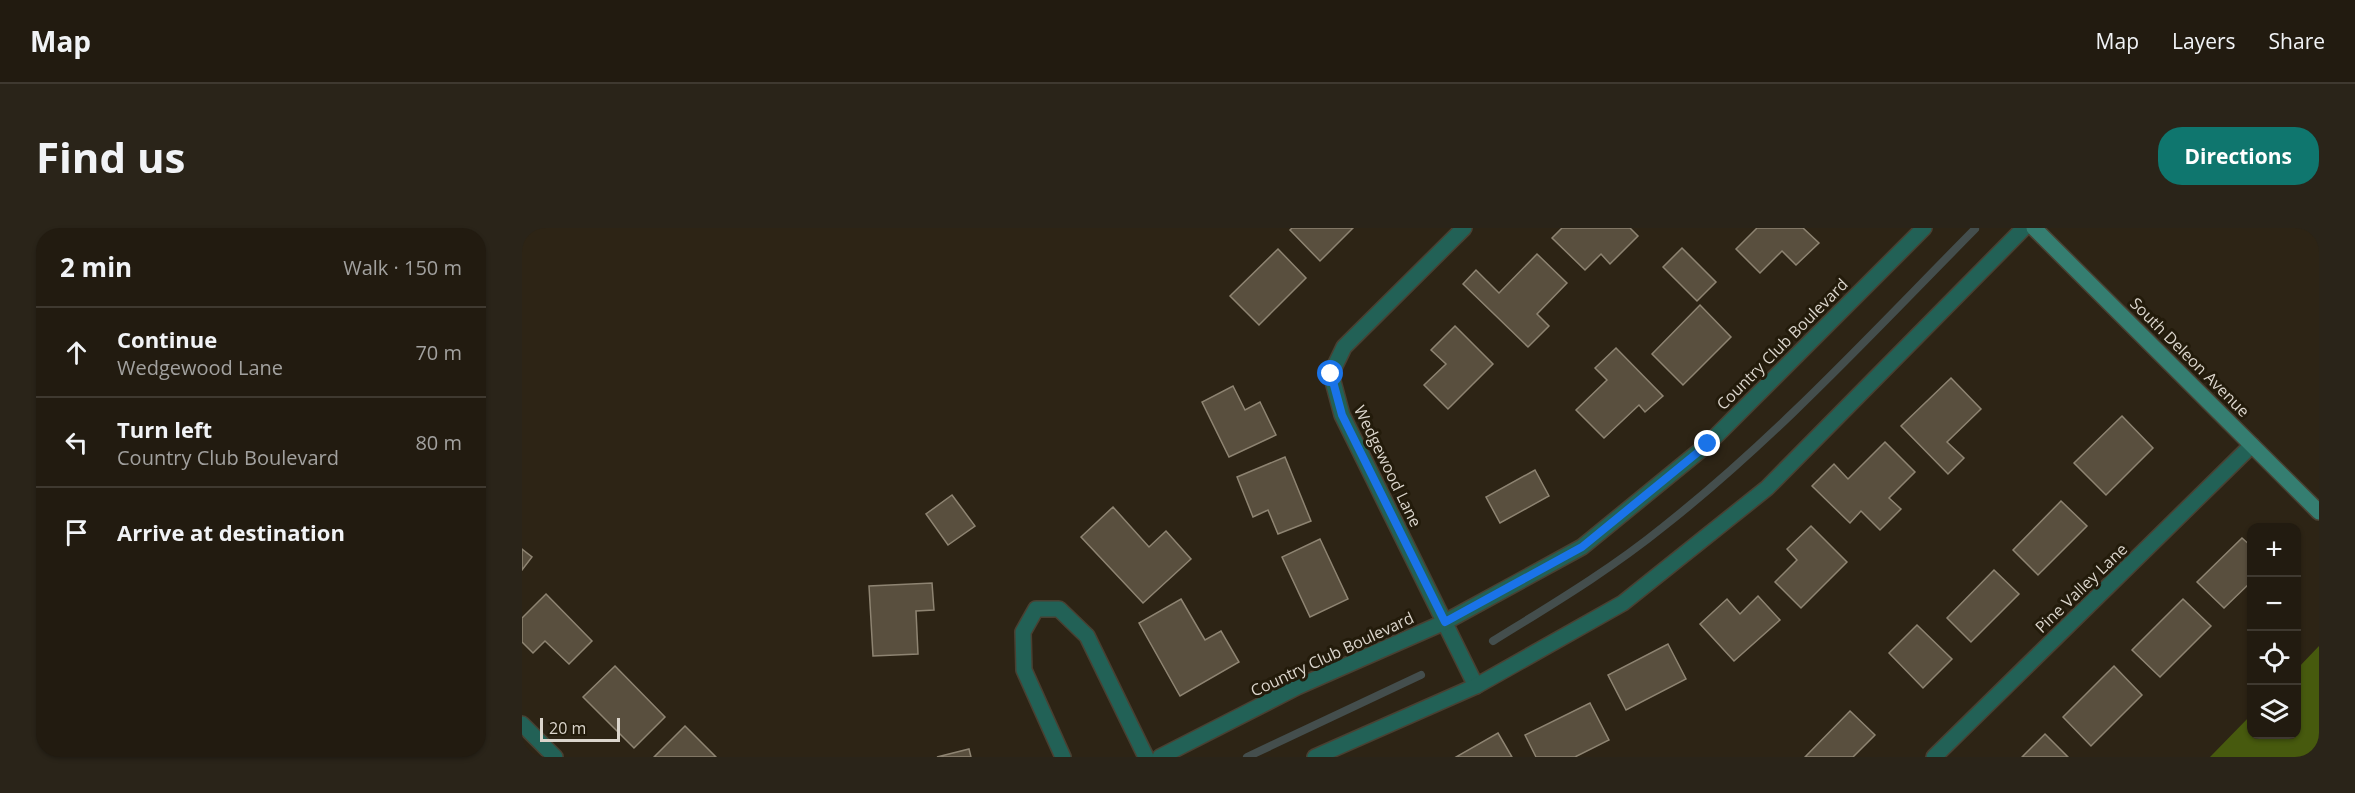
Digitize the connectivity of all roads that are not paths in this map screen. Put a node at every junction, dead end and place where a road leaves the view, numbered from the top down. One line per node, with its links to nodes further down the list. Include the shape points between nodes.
1 (1464, 228): 7 (street, Wedgewood Lane, via 1344,347 1331,374 1342,415)
2 (1924, 228): 7 (street, Country Club Boulevard, via 1708,444 1582,547)
3 (2024, 228): 8 (street, via 1767,488 1623,603)
4 (2034, 228): 5 (street, South Deleon Avenue)
5 (2252, 445): 6 (street, South Deleon Avenue); 15 (street, Pine Valley Lane)
6 (2319, 512)
7 (1445, 622): 8 (street, Wedgewood Lane); 13 (street, Country Club Boulevard, via 1297,687)
8 (1476, 686): 14 (street)
9 (522, 724): 10 (street)
10 (555, 757)
11 (1063, 757): 12 (street, via 1024,670 1023,632 1036,609 1059,609 1087,636)
12 (1146, 757)
13 (1160, 757)
14 (1315, 757)
15 (1934, 757)

